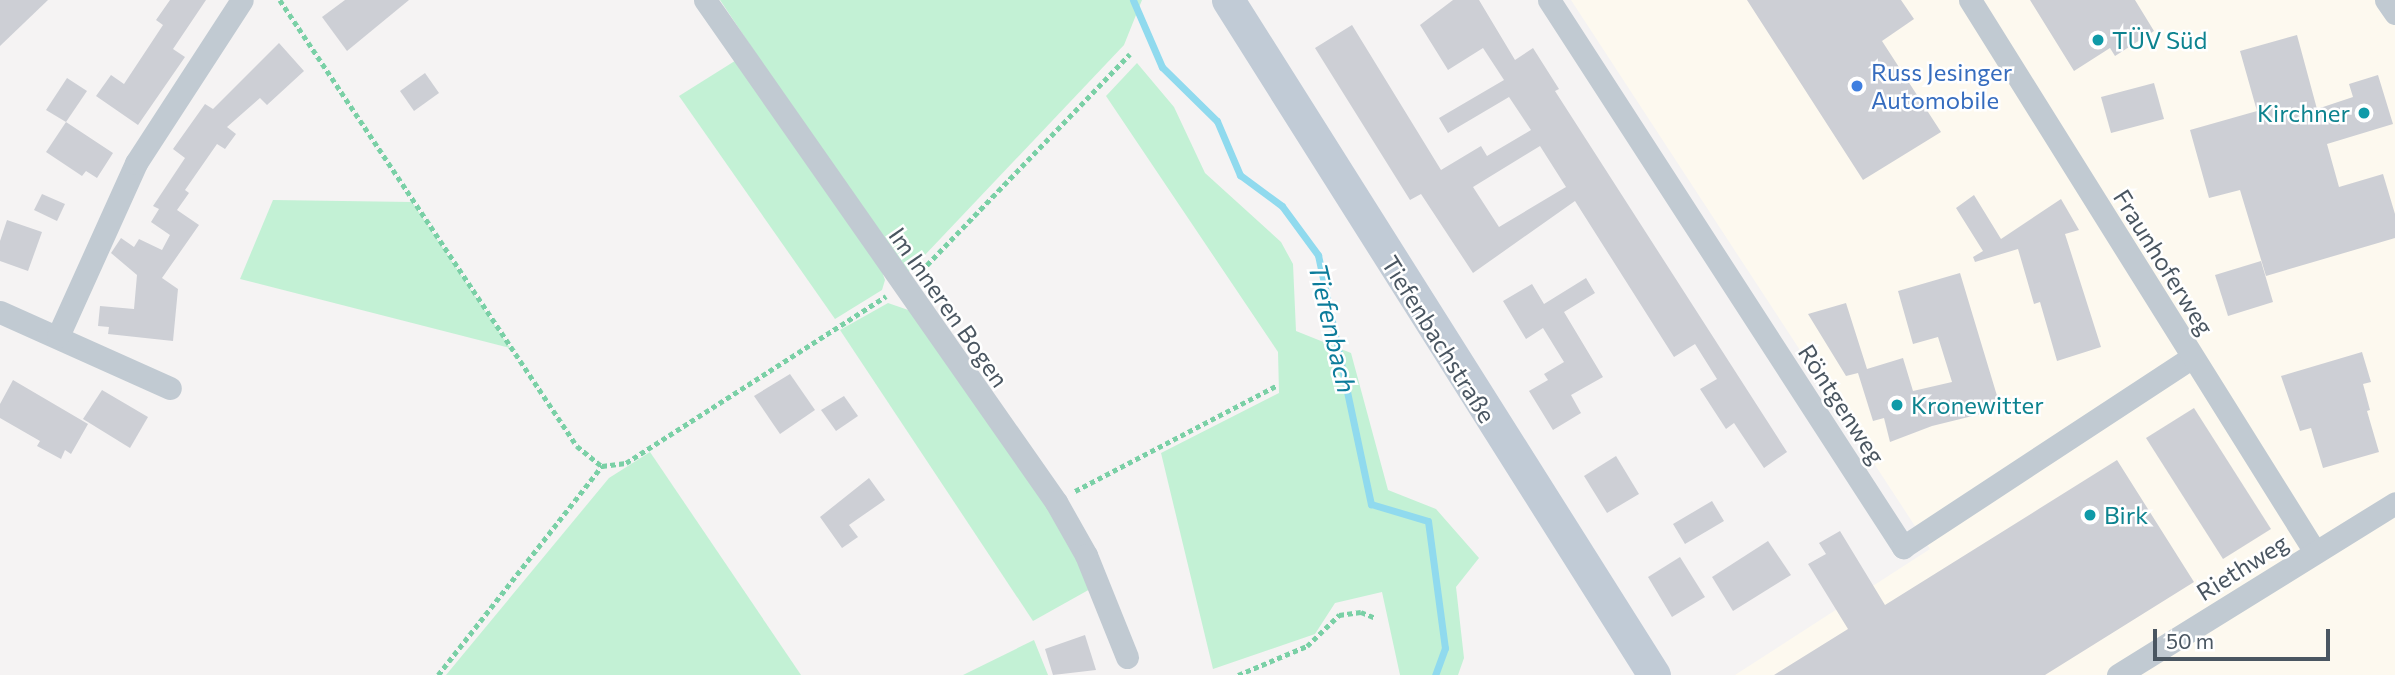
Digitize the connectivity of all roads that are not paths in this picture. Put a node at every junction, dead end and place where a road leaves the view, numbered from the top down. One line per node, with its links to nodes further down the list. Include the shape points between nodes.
1 (242, 0): 9 (street, via 136,163)
2 (705, 0): 14 (street, Im Inneren Bogen, via 1056,502 1086,555)
3 (1549, 0): 10 (street, Röntgenweg, via 1903,547)
4 (1970, 0): 10 (street, Fraunhoferweg)
5 (2386, 0): 7 (street)
6 (1234, 1): 15 (street, Tiefenbachstraße)
7 (2395, 13)
8 (0, 312): 9 (street)
9 (58, 336): 11 (street)
10 (2192, 357): 13 (street, Fraunhoferweg)
11 (170, 388)
12 (2395, 503): 13 (street, Riethweg)
13 (2315, 552): 16 (street, Riethweg)
14 (1127, 657)
15 (1654, 675)
16 (2118, 675)

